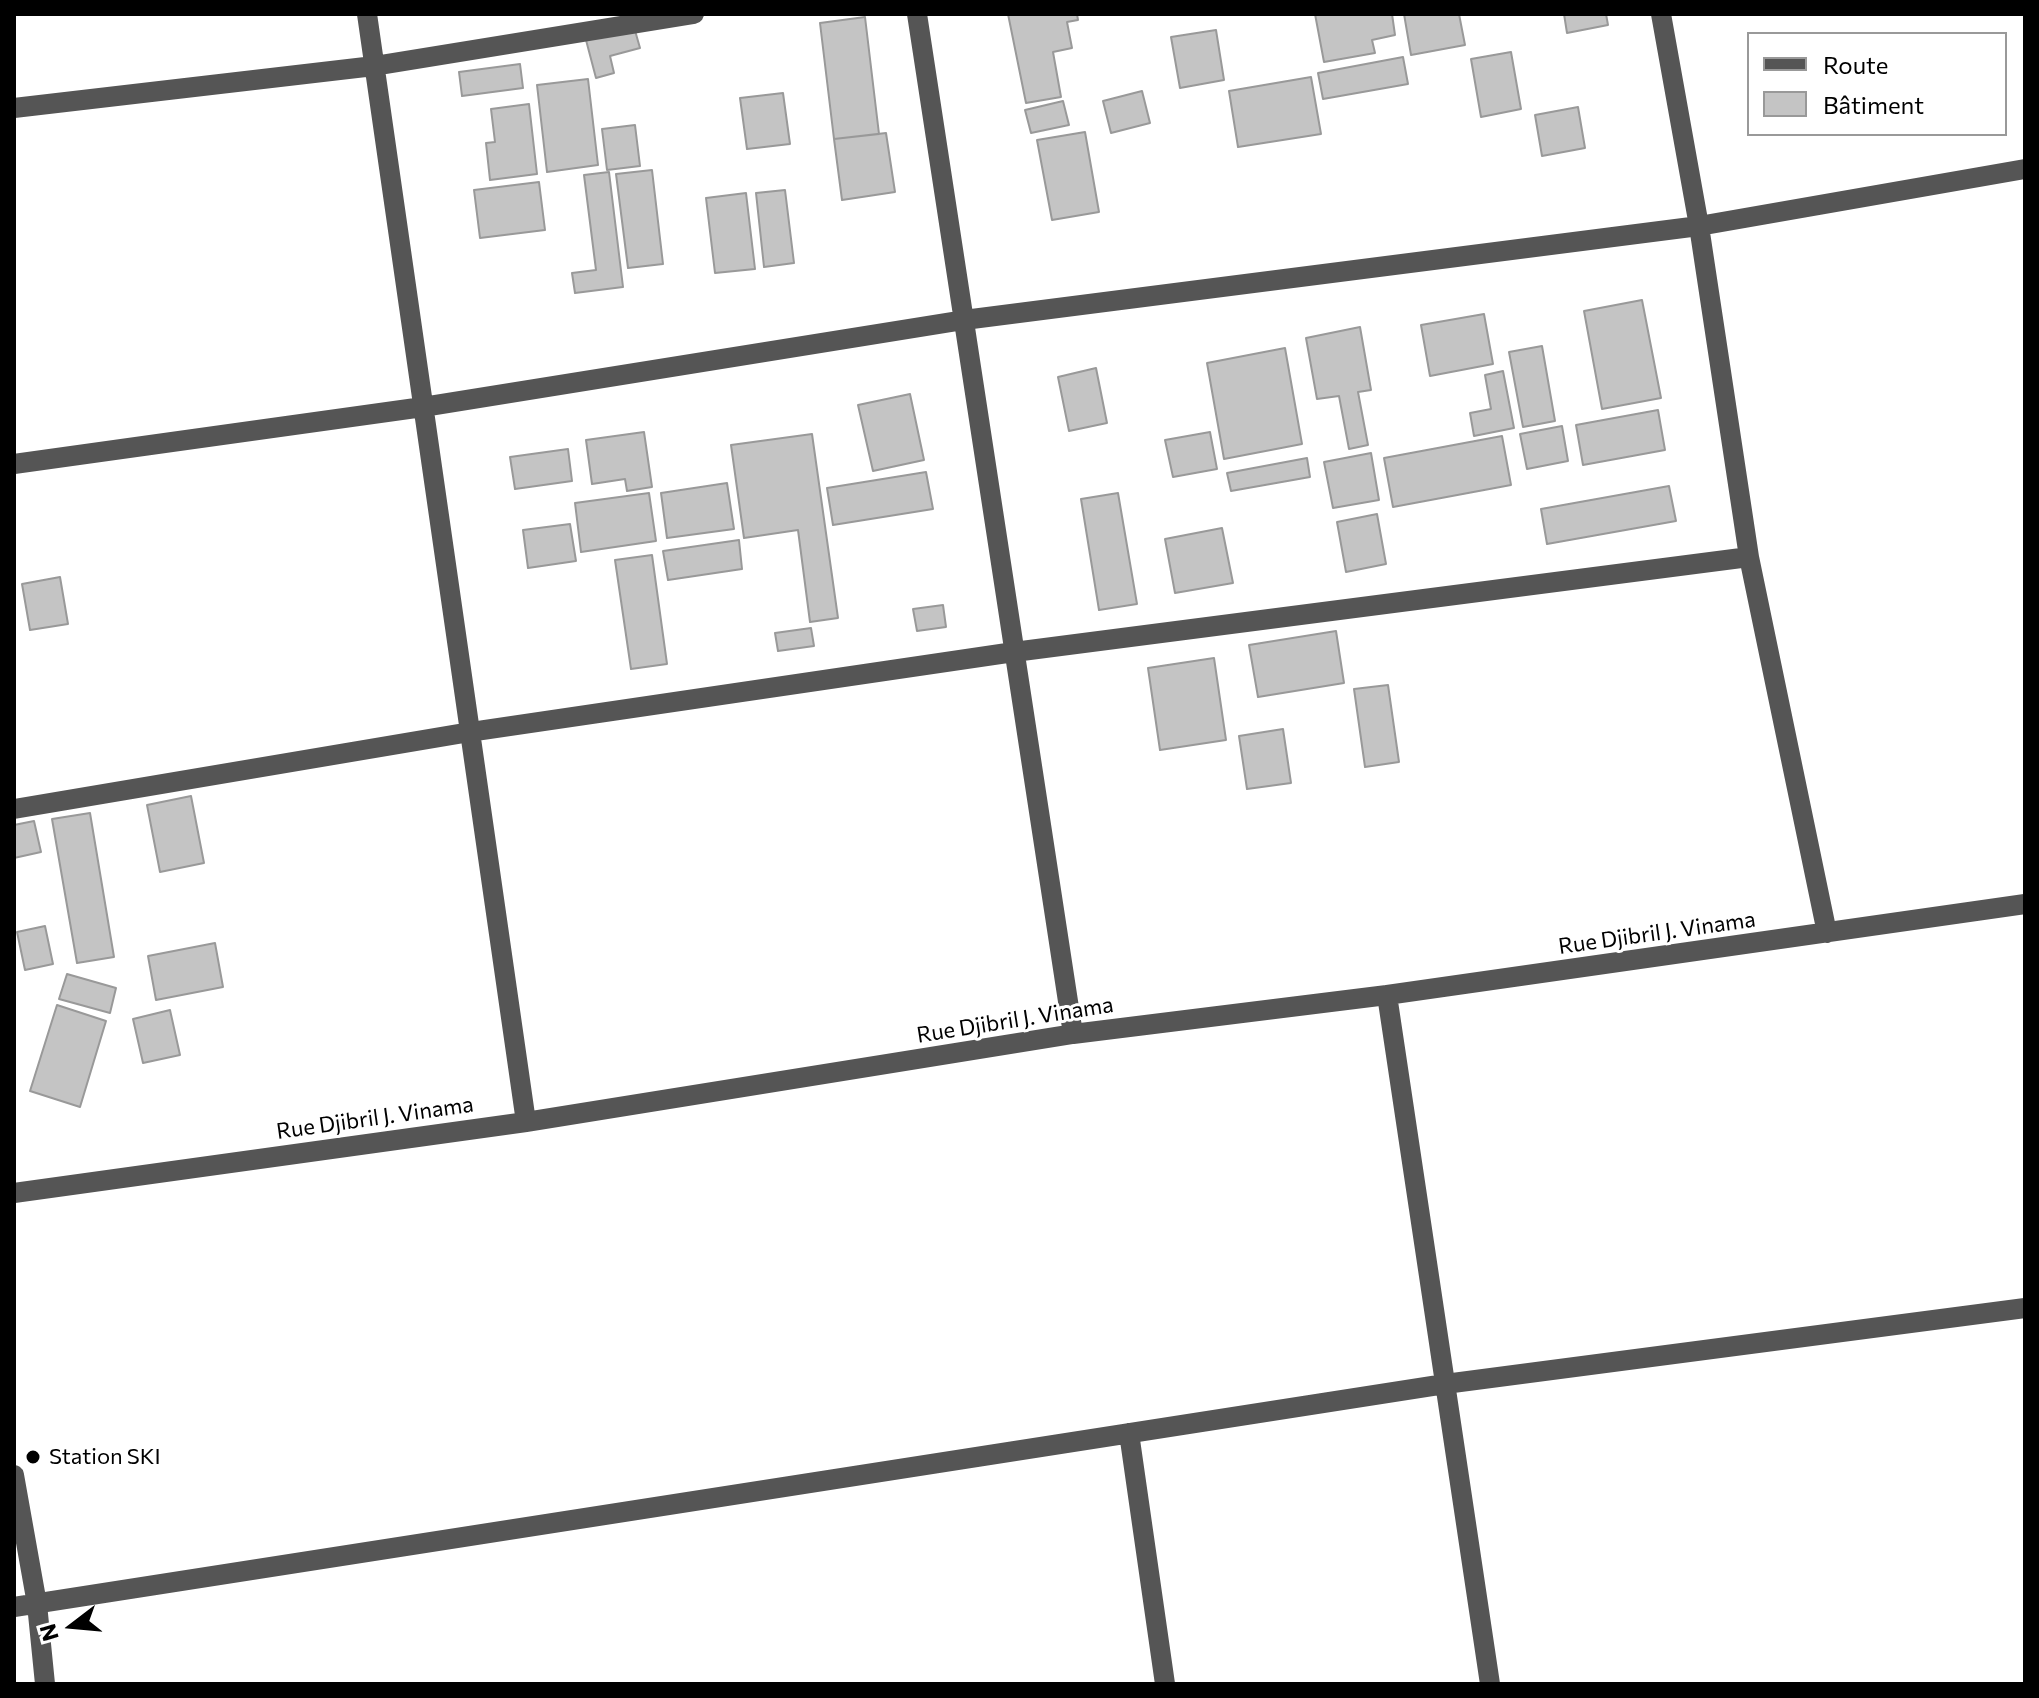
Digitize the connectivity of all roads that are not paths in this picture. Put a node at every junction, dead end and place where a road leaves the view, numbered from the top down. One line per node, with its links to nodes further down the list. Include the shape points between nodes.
1 (367, 14): 5 (street)
2 (694, 14): 5 (street)
3 (917, 14): 9 (street)
4 (1661, 14): 8 (street)
5 (374, 66): 6 (street); 10 (street)
6 (14, 108)
7 (2025, 169): 8 (street)
8 (1699, 226): 9 (street); 12 (street)
9 (964, 320): 10 (street); 13 (street)
10 (423, 407): 11 (street); 14 (street)
11 (14, 464)
12 (1749, 557): 13 (street); 17 (street)
13 (1014, 652): 14 (street); 19 (street)
14 (470, 732): 15 (street); 20 (street)
15 (14, 809)
16 (2025, 904): 17 (street, Rue Djibril J. Vinama)
17 (1827, 933): 18 (street, Rue Djibril J. Vinama)
18 (1387, 995): 19 (street, Rue Djibril J. Vinama); 23 (street)
19 (1073, 1034): 20 (street, Rue Djibril J. Vinama)
20 (526, 1122): 21 (street, Rue Djibril J. Vinama)
21 (14, 1193)
22 (2025, 1308): 23 (street)
23 (1445, 1384): 24 (street); 30 (street)
24 (1129, 1433): 26 (street); 29 (street)
25 (14, 1475): 26 (street)
26 (37, 1604): 27 (street); 28 (street)
27 (14, 1607)
28 (45, 1684)
29 (1165, 1684)
30 (1490, 1684)

